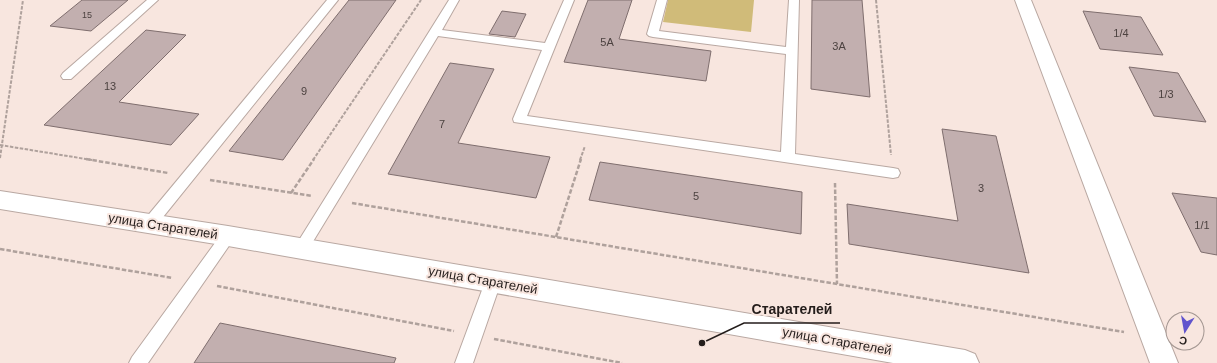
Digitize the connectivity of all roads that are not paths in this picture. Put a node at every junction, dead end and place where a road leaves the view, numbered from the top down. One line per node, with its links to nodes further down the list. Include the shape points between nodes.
1 (153, 0): 11 (lane)
2 (333, 0): 15 (lane)
3 (454, 0): 8 (lane)
4 (569, 0): 9 (lane)
5 (662, 0): 10 (lane, via 653,34)
6 (794, 0): 10 (lane)
7 (1023, 0): 22 (street)
8 (434, 32): 9 (lane); 17 (lane)
9 (549, 47): 12 (lane, via 519,119)
10 (792, 51): 12 (lane)
11 (67, 76)
12 (788, 158): 13 (lane)
13 (893, 173)
14 (0, 200): 15 (street, улица Старателей)
15 (150, 223): 16 (street, улица Старателей)
16 (228, 236): 17 (street, улица Старателей); 19 (lane)
17 (301, 249): 18 (street, улица Старателей)
18 (493, 282): 20 (lane); 21 (street, улица Старателей)
19 (138, 363)
20 (464, 363)
21 (965, 363)
22 (1164, 363)

